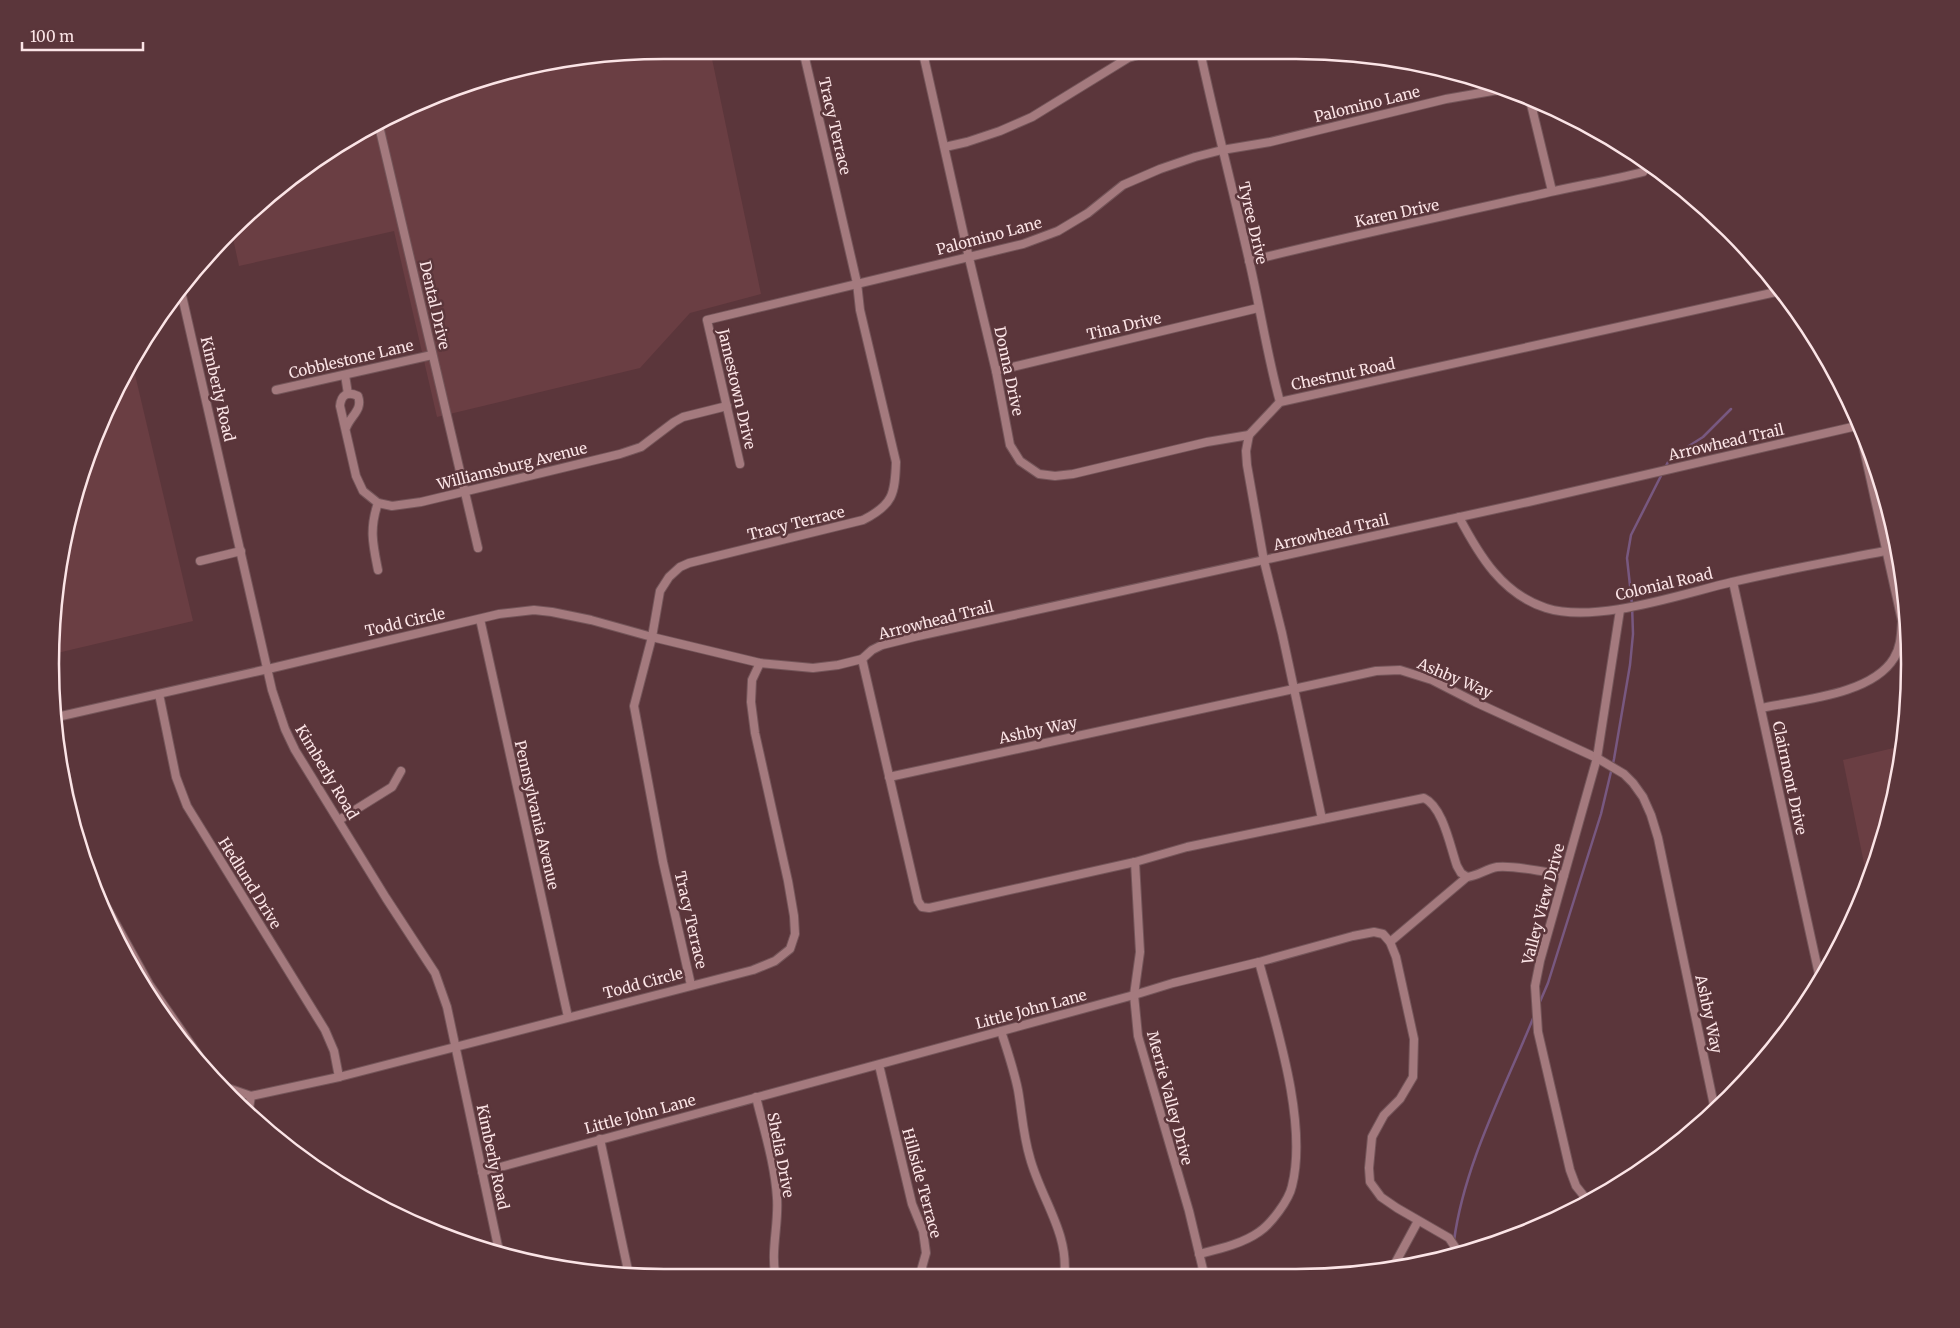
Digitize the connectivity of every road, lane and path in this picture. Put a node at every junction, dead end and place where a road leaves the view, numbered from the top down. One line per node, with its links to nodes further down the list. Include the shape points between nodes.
1 (805, 59): 14 (street, Tracy Terrace)
2 (924, 59): 8 (street, Donna Drive)
3 (1126, 59): 8 (street, via 1032,117 1000,131)
4 (1202, 59): 9 (street, Tyree Drive)
5 (1491, 91): 9 (street, Palomino Lane)
6 (1532, 107): 11 (street)
7 (380, 130): 19 (street, Dental Drive)
8 (945, 147): 12 (street, Donna Drive)
9 (1222, 150): 12 (street, Palomino Lane, via 1168,166 1123,185 1088,213 1058,230 1023,244); 13 (street, Tyree Drive)
10 (1643, 172): 11 (street, Karen Drive)
11 (1552, 192): 13 (street, Karen Drive)
12 (969, 258): 14 (street, Palomino Lane); 20 (street, Donna Drive)
13 (1249, 261): 17 (street, Tyree Drive)
14 (857, 283): 18 (street, Palomino Lane); 44 (street, Tracy Terrace, via 860,310 896,462 890,501 876,514 863,520 680,567 669,576 660,591)
15 (1773, 293): 24 (street, Chestnut Road)
16 (183, 298): 35 (street, Kimberly Road)
17 (1258, 308): 20 (street, Tina Drive); 24 (street, Tyree Drive)
18 (707, 320): 25 (street, Jamestown Drive)
19 (432, 355): 21 (street, Cobblestone Lane); 31 (street, Dental Drive)
20 (996, 371): 28 (street, Donna Drive, via 1010,445 1020,461 1039,474 1073,474)
21 (345, 375): 22 (street, Cobblestone Lane); 23 (street)
22 (276, 390)
23 (348, 394): 27 (street, via 340,399); 27 (street, via 358,396 360,402)
24 (1280, 402): 28 (street, Chestnut Road)
25 (727, 406): 29 (street, Jamestown Drive); 31 (street, Williamsburg Avenue, via 683,417 641,447 620,454)
26 (1852, 425): 33 (street, Arrowhead Trail)
27 (346, 428): 32 (street, via 356,476 363,491)
28 (1249, 435): 38 (street, via 1247,465)
29 (740, 464)
30 (1868, 467): 36 (street)
31 (464, 491): 32 (street, Williamsburg Avenue, via 408,504); 34 (street, Dental Drive)
32 (378, 504): 39 (street, via 372,527)
33 (1459, 517): 38 (street, Arrowhead Trail); 42 (street, Colonial Road, via 1497,577 1530,601 1563,612)
34 (478, 548)
35 (241, 551): 37 (street); 48 (street, Kimberly Road)
36 (1886, 551): 40 (street, Colonial Road); 41 (street)
37 (200, 561)
38 (1264, 561): 46 (street, Arrowhead Trail, via 918,636 872,650); 49 (street)
39 (378, 570)
40 (1733, 582): 42 (street, Colonial Road); 51 (street, Clairmont Drive)
41 (1898, 603)
42 (1620, 610): 53 (street, Valley View Drive)
43 (480, 619): 44 (street, Todd Circle, via 534,610 591,620); 48 (street, Todd Circle); 66 (street, Pennsylvania Avenue)
44 (652, 637): 47 (street, Todd Circle); 64 (street, Tracy Terrace, via 634,706 663,862)
45 (1900, 638): 51 (street, via 1895,657 1887,669 1868,682 1846,690)
46 (862, 659): 47 (street, Todd Circle, via 813,668); 55 (street)
47 (760, 663): 64 (street, Todd Circle, via 752,680 751,702 788,881 794,934 790,949 775,961 753,970)
48 (268, 670): 50 (street, Todd Circle); 56 (street, Kimberly Road, via 285,729)
49 (1294, 688): 53 (street, Ashby Way, via 1376,671 1400,670 1432,680); 55 (street, Ashby Way); 57 (street)
50 (159, 694): 52 (street, Todd Circle); 70 (street, Hedlund Drive, via 176,776 187,806 325,1030 334,1051)
51 (1761, 708): 63 (street, Clairmont Drive)
52 (61, 716)
53 (1597, 758): 59 (street, Valley View Drive); 74 (street, Ashby Way, via 1633,783 1651,815)
54 (401, 771): 56 (street, via 392,788)
55 (889, 777): 58 (street, via 922,907)
56 (339, 820): 68 (street, Kimberly Road, via 435,973 447,1007)
57 (1322, 820): 58 (street, via 1187,847); 60 (street, via 1424,798 1438,810 1457,866)
58 (1135, 862): 65 (street, Merrie Valley Drive, via 1140,952)
59 (1564, 875): 60 (street, via 1498,867); 78 (street, Valley View Drive, via 1538,970 1535,1010 1545,1069 1570,1170)
60 (1467, 877): 61 (street)
61 (1390, 942): 62 (street, Little John Lane, via 1383,934 1374,932); 79 (street, via 1414,1039 1413,1077 1400,1099 1384,1115 1372,1137 1368,1168 1370,1182 1381,1197)
62 (1259, 962): 65 (street, Little John Lane); 82 (street, via 1290,1083 1296,1160 1292,1188 1273,1220 1260,1232 1238,1243)
63 (1818, 970)
64 (692, 984): 66 (street, Todd Circle)
65 (1134, 995): 67 (street, Little John Lane); 82 (street, Merrie Valley Drive, via 1138,1036)
66 (568, 1017): 68 (street, Todd Circle)
67 (1001, 1031): 69 (street, Little John Lane); 87 (street, via 1018,1090 1030,1160 1064,1245)
68 (454, 1048): 70 (street, Todd Circle); 77 (street, Kimberly Road)
69 (879, 1065): 73 (street, Little John Lane); 86 (street, Hillside Terrace, via 912,1204 923,1231 926,1253)
70 (339, 1077): 72 (street, Todd Circle)
71 (235, 1091): 72 (street)
72 (250, 1096): 75 (street)
73 (756, 1097): 76 (street, Little John Lane); 85 (street, Shelia Drive, via 778,1200)
74 (1713, 1102)
75 (249, 1104)
76 (600, 1139): 77 (street, Little John Lane); 84 (street)
77 (482, 1172): 80 (street, Kimberly Road)
78 (1584, 1196)
79 (1418, 1221): 81 (street, via 1449,1238); 83 (street)
80 (498, 1246)
81 (1456, 1248)
82 (1199, 1254): 88 (street, Merrie Valley Drive)
83 (1396, 1261)
84 (627, 1268)
85 (775, 1269)
86 (922, 1269)
87 (1066, 1269)
88 (1203, 1269)

